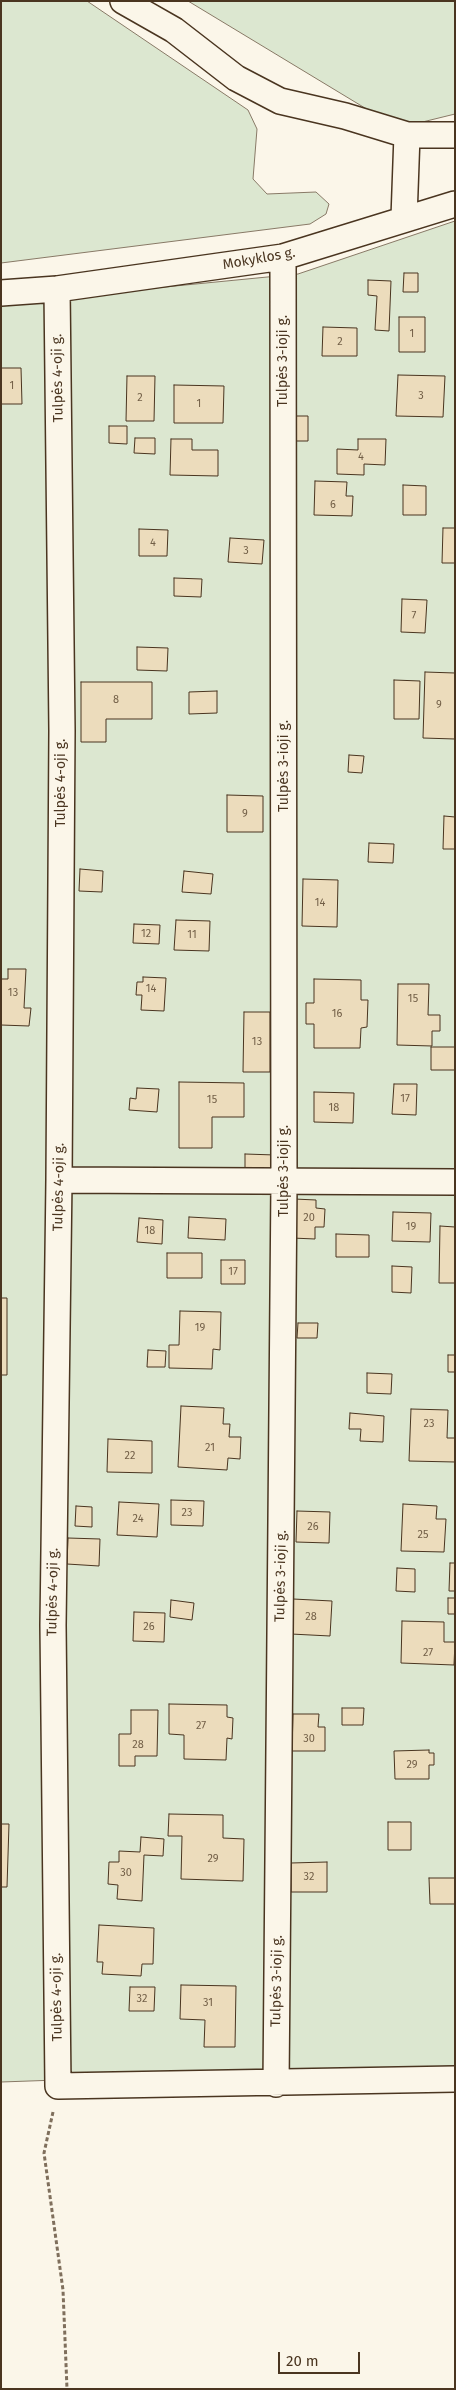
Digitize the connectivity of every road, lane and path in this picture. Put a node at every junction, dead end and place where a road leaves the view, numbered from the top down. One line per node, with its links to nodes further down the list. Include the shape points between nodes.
1 (123, 1): 2 (street, via 174,30 236,78 280,101)
2 (407, 135): 3 (street); 5 (street)
3 (455, 135)
4 (455, 204): 5 (street, Mokyklos g.)
5 (404, 218): 6 (street, Mokyklos g.)
6 (283, 257): 7 (street, Mokyklos g.); 11 (street, Tulpės 3-ioji g.)
7 (57, 289): 8 (street, Mokyklos g.); 9 (street, Tulpės 4-oji g., via 62,731)
8 (1, 293)
9 (59, 1180): 11 (street); 14 (street, Tulpės 4-oji g., via 53,1625)
10 (455, 1182): 11 (street)
11 (284, 1183): 13 (street, Tulpės 3-ioji g.)
12 (455, 2079): 13 (street)
13 (276, 2084): 14 (street)
14 (58, 2086): 15 (path, via 44,2153 63,2290)
15 (67, 2389)

